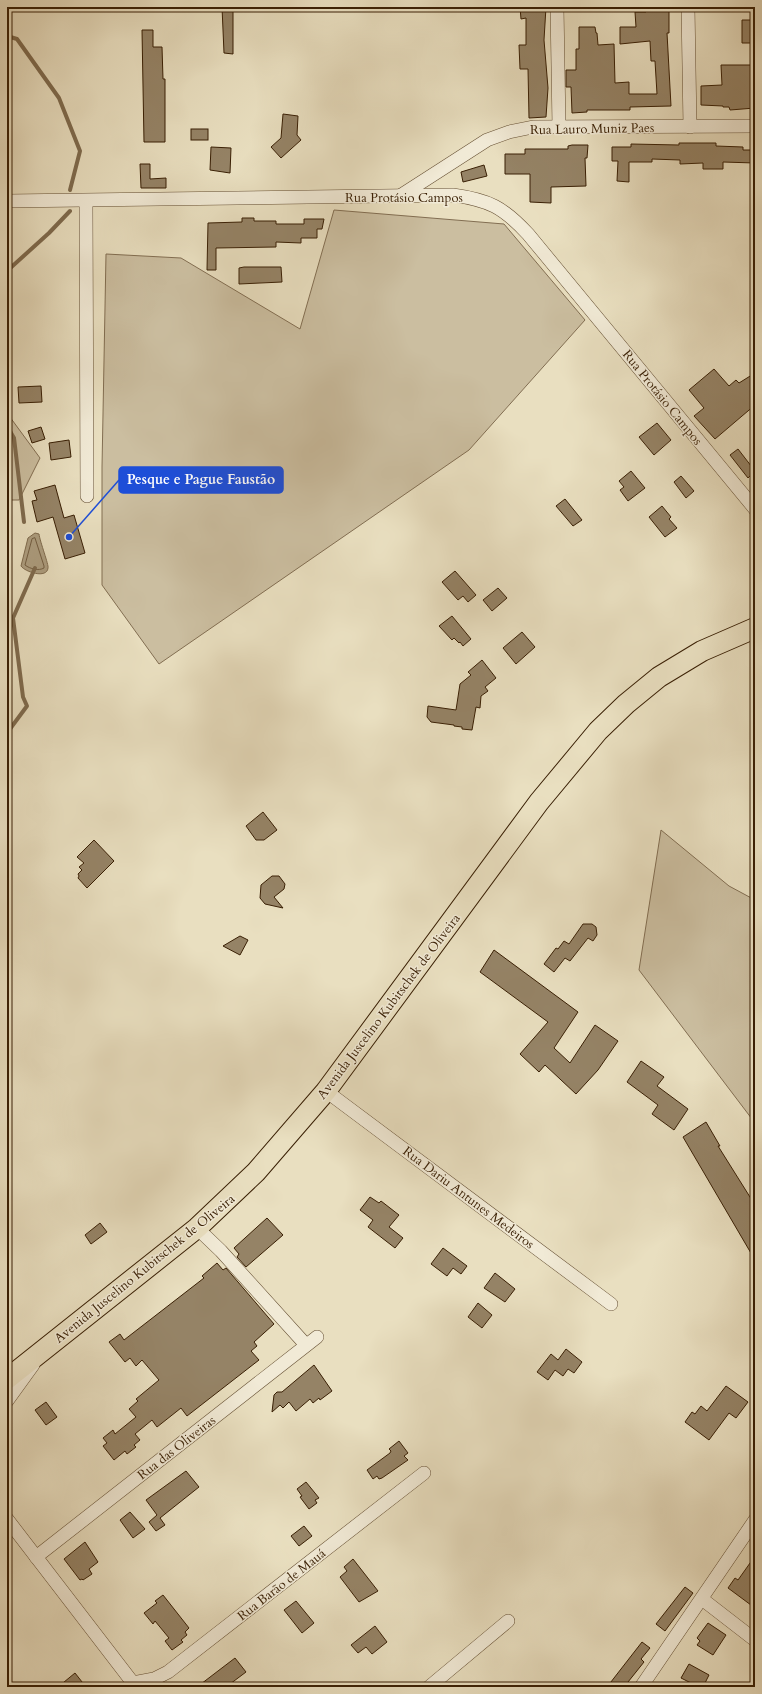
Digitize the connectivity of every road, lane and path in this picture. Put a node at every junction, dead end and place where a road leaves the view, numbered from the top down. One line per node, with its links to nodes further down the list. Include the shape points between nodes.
1 (557, 7): 4 (street)
2 (688, 7): 5 (street)
3 (755, 126): 5 (street, Rua Lauro Muniz Paes)
4 (559, 127): 5 (street, Rua Lauro Muniz Paes); 6 (street, Rua Lauro Muniz Paes, via 509,132 487,140)
5 (690, 127)
6 (400, 196): 7 (street, Rua Protásio Campos); 10 (street, Rua Protásio Campos, via 453,195 473,198 495,205 512,216)
7 (86, 201): 8 (street, Rua Protásio Campos); 9 (street)
8 (7, 202)
9 (87, 496)
10 (755, 509)
11 (755, 628): 12 (main road, Avenida Juscelino Kubitschek de Oliveira, via 702,651 660,677 598,731 538,802)
12 (326, 1091): 13 (main road, Avenida Juscelino Kubitschek de Oliveira, via 256,1172); 14 (street, Rua Dariu Antunes Medeiros)
13 (197, 1228): 16 (street); 17 (main road, Avenida Juscelino Kubitschek de Oliveira)
14 (611, 1304)
15 (317, 1336): 16 (street, Rua das Oliveiras)
16 (306, 1345): 23 (street, Rua das Oliveiras)
17 (43, 1351): 18 (main road, Avenida Juscelino Kubitschek de Oliveira); 19 (street)
18 (7, 1379)
19 (7, 1401)
20 (424, 1473): 27 (street, Rua Barão de Mauá, via 168,1672)
21 (7, 1519): 23 (street)
22 (755, 1520): 24 (street)
23 (36, 1557): 27 (street)
24 (702, 1599): 26 (street); 29 (street)
25 (508, 1621): 28 (street)
26 (755, 1640)
27 (131, 1685)
28 (429, 1687)
29 (642, 1687)

